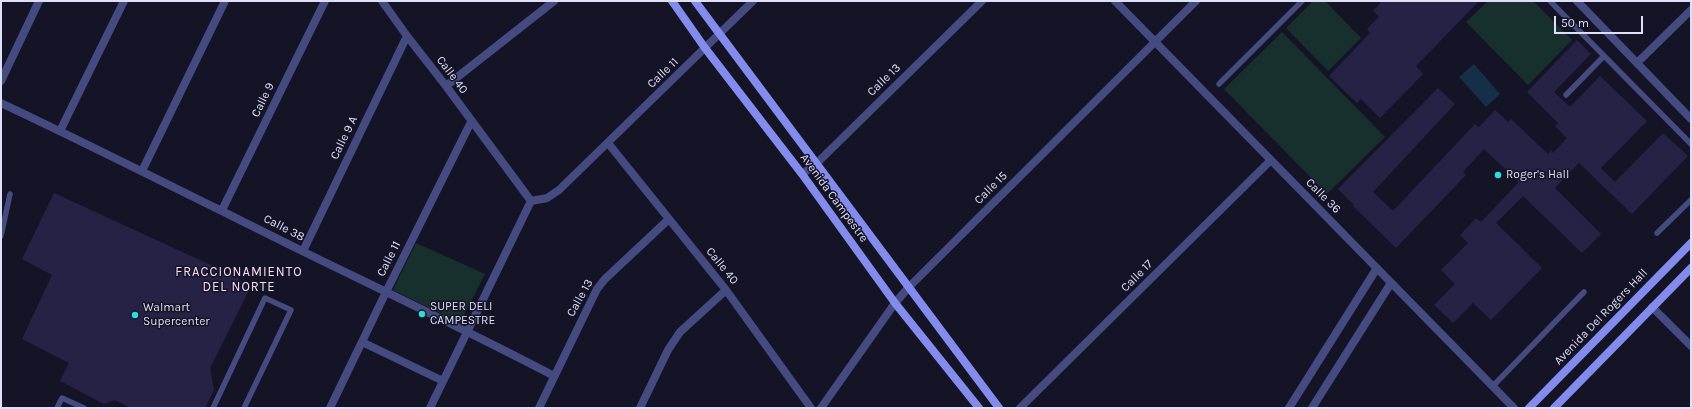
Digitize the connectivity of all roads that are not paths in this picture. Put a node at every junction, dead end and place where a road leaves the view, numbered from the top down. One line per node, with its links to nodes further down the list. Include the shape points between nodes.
1 (40, 1): 23 (street)
2 (124, 1): 30 (street)
3 (225, 1): 35 (street)
4 (325, 1): 40 (street, Calle 9)
5 (382, 1): 18 (street, Calle 40)
6 (554, 1): 25 (street)
7 (672, 1): 20 (street, Avenida Campestre)
8 (695, 1): 17 (street, Avenida Campestre)
9 (753, 1): 17 (street, Calle 11)
10 (982, 1): 34 (street, Calle 13)
11 (1115, 1): 19 (street, Calle 36)
12 (1196, 1): 19 (street, Calle 15)
13 (1302, 1): 24 (lane)
14 (1550, 1): 21 (lane)
15 (1577, 1): 22 (street)
16 (1691, 10): 22 (street)
17 (719, 34): 20 (street, Calle 11); 34 (street, Avenida Campestre)
18 (407, 36): 25 (street, Calle 40); 45 (street, Calle 9 A)
19 (1154, 42): 33 (street, Calle 36); 49 (street, Calle 15)
20 (705, 48): 31 (street, Calle 11); 36 (street, Avenida Campestre)
21 (1604, 56): 26 (lane); 32 (lane)
22 (1637, 63): 28 (street)
23 (1, 81)
24 (1219, 84)
25 (446, 86): 29 (street, Calle 40)
26 (1566, 95)
27 (1, 103): 30 (street, Calle 38)
28 (1691, 119)
29 (471, 122): 39 (street, Calle 40); 51 (street, Calle 11)
30 (60, 131): 35 (street, Calle 38)
31 (608, 143): 39 (street, Calle 11, via 559,190 547,198); 41 (street, Calle 40)
32 (1691, 144)
33 (1271, 160): 46 (street, Calle 36); 73 (street, Calle 17)
34 (816, 164): 36 (street, Calle 13); 49 (street, Avenida Campestre)
35 (142, 171): 40 (street, Calle 38)
36 (802, 174): 53 (street, Avenida Campestre)
37 (10, 194): 43 (lane)
38 (1691, 200): 42 (lane)
39 (531, 201): 55 (street)
40 (222, 210): 45 (street, Calle 38)
41 (669, 219): 50 (street, Calle 40); 58 (street, Calle 13, via 597,289)
42 (1657, 233)
43 (1, 236)
44 (1691, 243): 77 (street, Avenida Del Rogers Hall)
45 (303, 251): 51 (street, Calle 38)
46 (1377, 268): 48 (street, Calle 36); 74 (street)
47 (1691, 268): 54 (street)
48 (1392, 283): 60 (street, Calle 36); 75 (street)
49 (909, 287): 53 (street, Calle 15); 72 (street, Avenida Campestre)
50 (726, 290): 68 (street, via 680,332 668,350); 69 (street, Calle 40)
51 (386, 292): 55 (street, Calle 38); 56 (street, Calle 11)
52 (1584, 292): 60 (lane)
53 (895, 302): 70 (street, Calle 15); 71 (street, Avenida Campestre)
54 (1652, 307): 57 (street); 78 (street)
55 (467, 331): 58 (street, Calle 38); 59 (street)
56 (362, 342): 59 (street); 65 (street, Calle 11)
57 (1691, 346)
58 (554, 376): 67 (street, Calle 13)
59 (443, 382): 66 (street)
60 (1493, 386): 76 (street, Calle 36)
61 (57, 408): 62 (lane, via 62,398)
62 (84, 408)
63 (213, 408): 64 (lane, via 265,298 291,310)
64 (244, 408)
65 (330, 408)
66 (430, 408)
67 (539, 408)
68 (640, 408)
69 (812, 408)
70 (821, 408)
71 (979, 408)
72 (999, 408)
73 (1020, 408)
74 (1289, 408)
75 (1312, 408)
76 (1514, 408)
77 (1529, 408)
78 (1554, 408)

